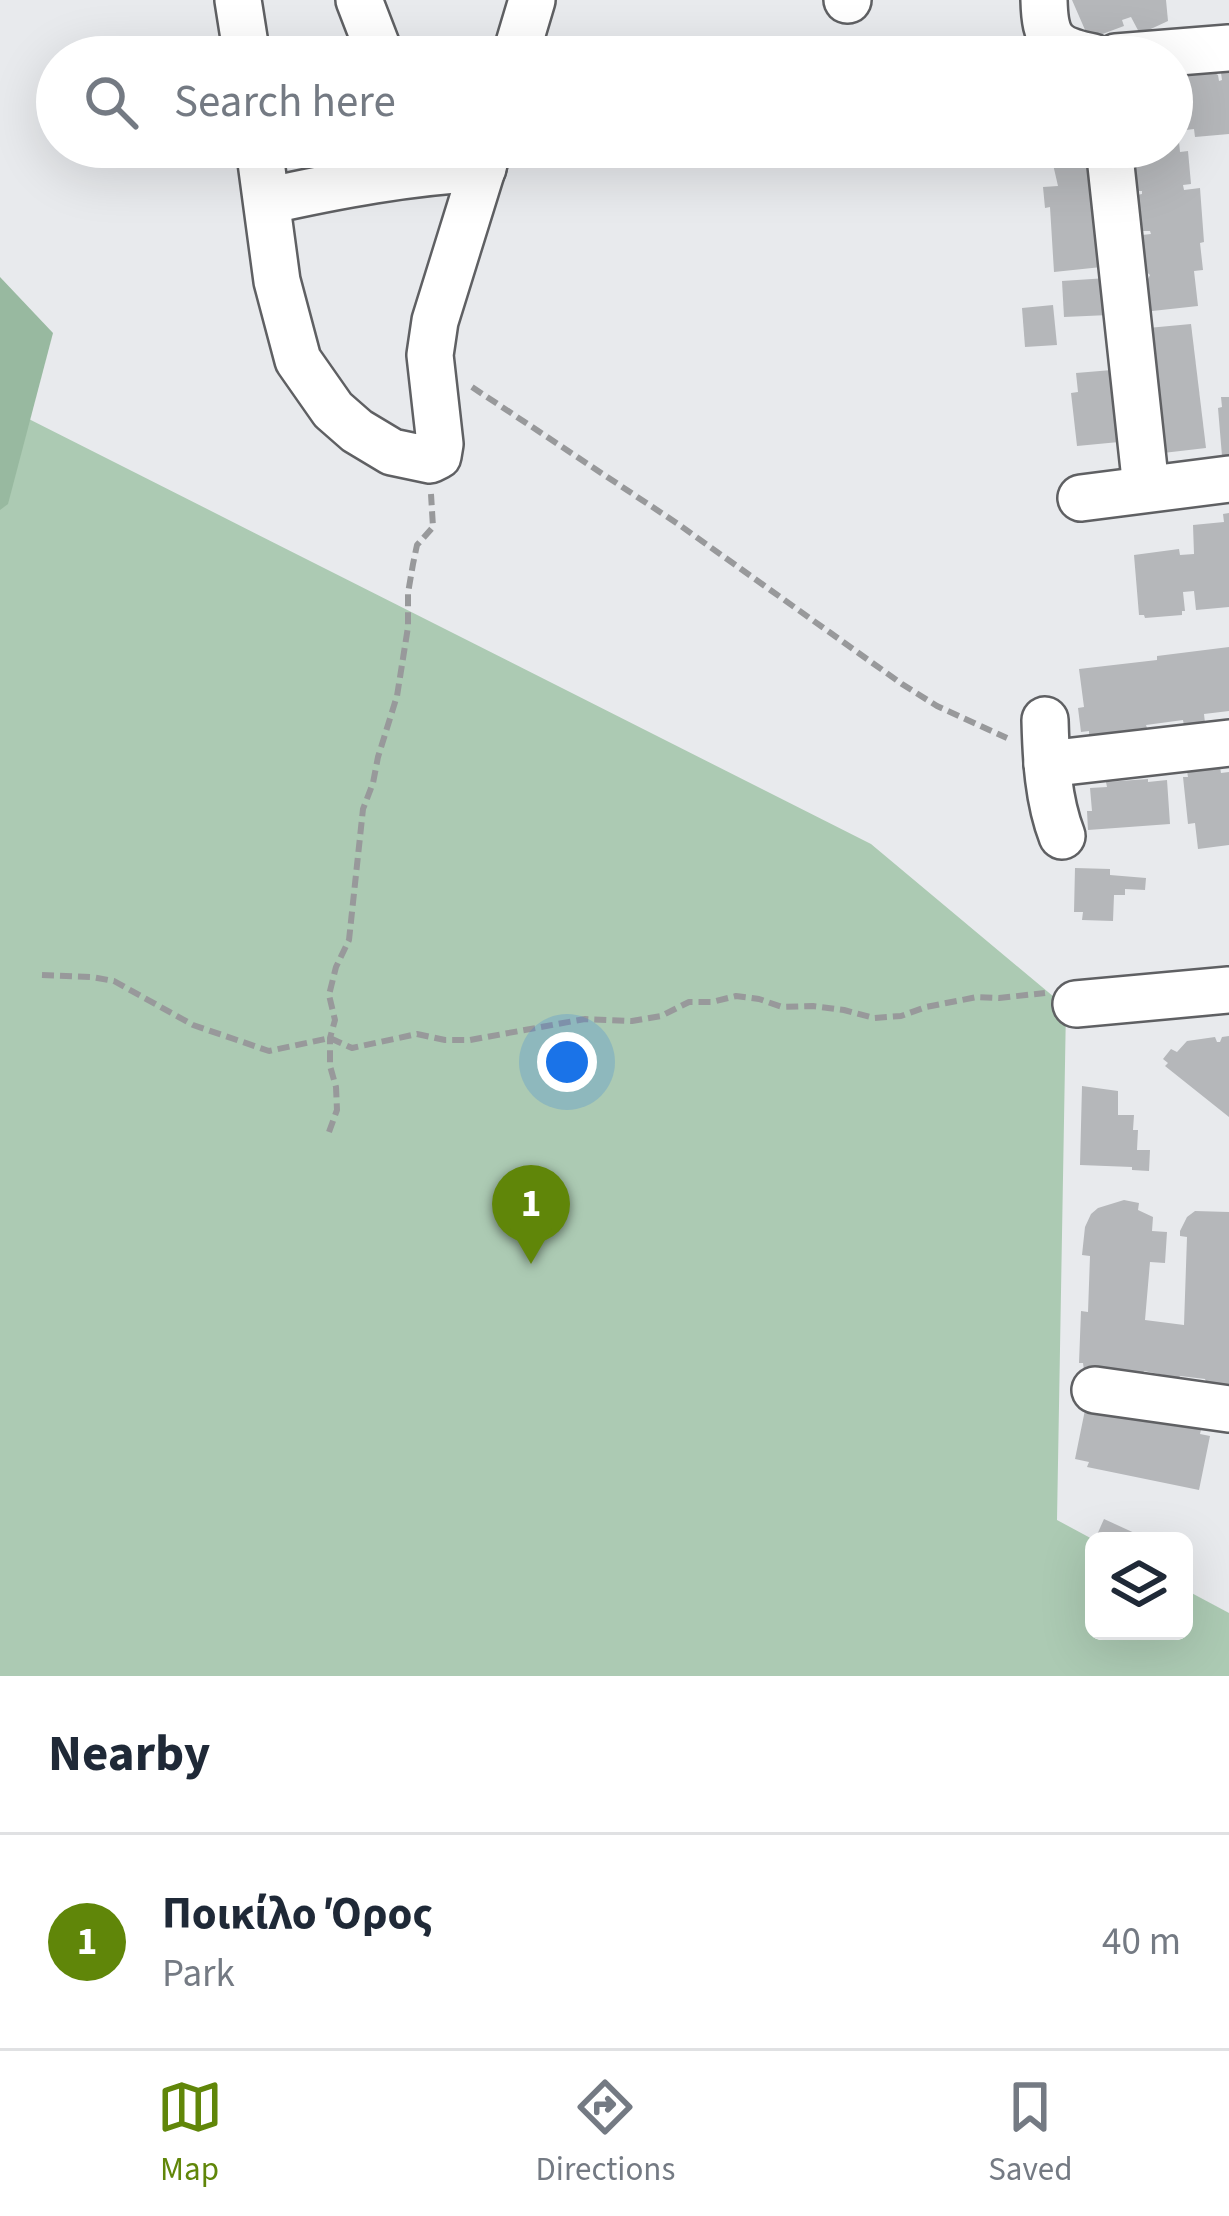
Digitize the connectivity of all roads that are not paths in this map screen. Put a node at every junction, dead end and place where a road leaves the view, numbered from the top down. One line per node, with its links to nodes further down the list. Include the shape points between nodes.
1 (238, 0): 4 (street)
2 (358, 0): 5 (street)
3 (532, 0): 6 (street)
4 (244, 36)
5 (373, 36)
6 (521, 36)
7 (1229, 48): 8 (street)
8 (1193, 51)
9 (262, 168): 13 (street)
10 (395, 168): 13 (street)
11 (483, 168): 13 (street, via 435,321 430,355 440,444 430,460 392,452 357,431 312,383 277,281)
12 (1111, 168): 15 (street)
13 (267, 201)
14 (1229, 479): 15 (street)
15 (1146, 488): 16 (street)
16 (1081, 498)
17 (1229, 743): 18 (street, via 1046,744)
18 (1062, 836)
19 (1229, 990): 20 (street)
20 (1076, 1004)
21 (1095, 1390): 22 (street)
22 (1229, 1409)

